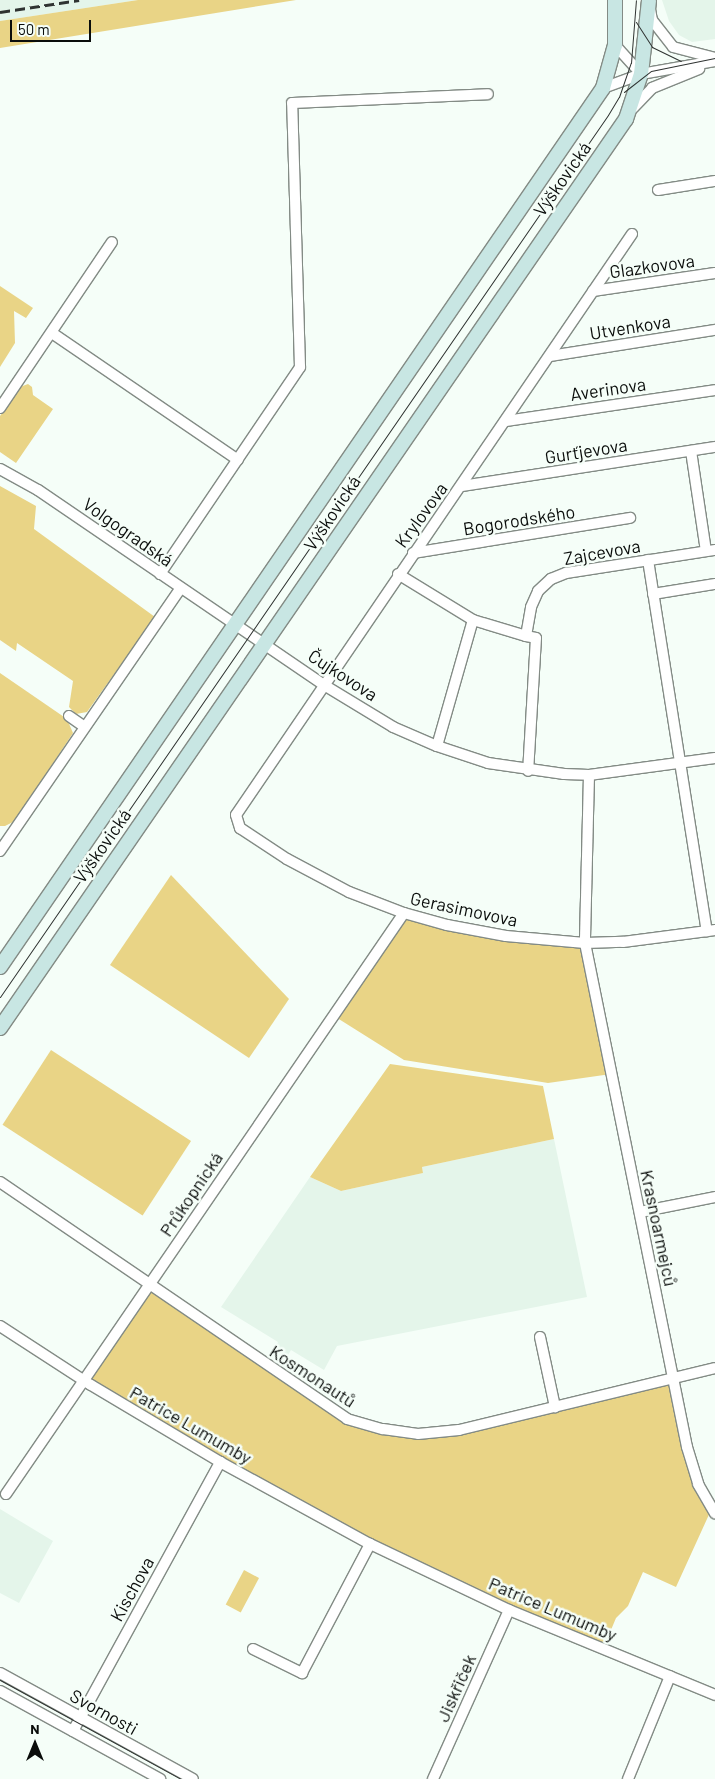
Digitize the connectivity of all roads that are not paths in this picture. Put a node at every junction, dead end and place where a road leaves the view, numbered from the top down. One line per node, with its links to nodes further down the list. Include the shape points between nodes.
1 (615, 0): 3 (street, Výškovická)
2 (649, 1): 4 (street, via 652,20 673,47); 5 (street, Výškovická)
3 (615, 45): 5 (street); 6 (street, Výškovická)
4 (715, 60): 5 (street); 8 (street, via 652,88 638,100)
5 (641, 74): 6 (street); 8 (street, Výškovická)
6 (603, 88): 36 (street, Výškovická)
7 (488, 94): 23 (street, via 292,103 300,368)
8 (626, 119): 38 (street, Výškovická)
9 (715, 181): 10 (street)
10 (658, 190)
11 (632, 234): 14 (street, Krylovova)
12 (112, 242): 16 (street)
13 (715, 273): 14 (street, Glazkovova)
14 (594, 291): 17 (street, Krylovova)
15 (715, 330): 17 (street, Utvenkova)
16 (52, 333): 19 (street); 23 (street)
17 (550, 356): 20 (street, Krylovova)
18 (715, 390): 20 (street, Averinova)
19 (0, 408)
20 (506, 421): 25 (street, Krylovova)
21 (715, 447): 22 (street, Gurťjevova)
22 (690, 451): 25 (street, Gurťjevova); 27 (street)
23 (238, 460): 30 (street)
24 (0, 470): 30 (street, Volgogradská)
25 (462, 486): 28 (street, Krylovova)
26 (630, 518): 28 (street, Bogorodského)
27 (710, 550): 29 (street, Zajcevova)
28 (412, 553): 31 (street, Krylovova)
29 (648, 560): 34 (street); 37 (street, Zajcevova, via 566,573 551,579 538,591 530,607)
30 (160, 574): 33 (street, Volgogradská)
31 (398, 574): 35 (street); 39 (street, Krylovova)
32 (715, 584): 34 (street)
33 (180, 588): 36 (street, Volgogradská); 41 (street)
34 (653, 594): 44 (street)
35 (472, 620): 37 (street); 42 (street)
36 (237, 623): 38 (street, Čujkovova); 54 (street, Výškovická)
37 (531, 637): 45 (street)
38 (266, 643): 39 (street, Čujkovova); 55 (street, Výškovická)
39 (324, 684): 42 (street, Čujkovova, via 393,727); 47 (street, Krylovova)
40 (69, 716): 41 (street)
41 (85, 728): 49 (street)
42 (437, 746): 45 (street, Čujkovova)
43 (715, 758): 44 (street, Čujkovova)
44 (680, 764): 46 (street, Čujkovova); 52 (street)
45 (528, 771): 46 (street, Čujkovova)
46 (589, 775): 53 (street, Krasnoarmejců)
47 (236, 815): 51 (street, Gerasimovova, via 240,828 287,859 349,892)
48 (0, 830): 49 (street)
49 (10, 837): 50 (street)
50 (0, 851)
51 (404, 913): 53 (street, Gerasimovova, via 506,936); 59 (street, Průkopnická)
52 (711, 931): 53 (street, Gerasimovova, via 623,942)
53 (585, 943): 58 (street, Krasnoarmejců)
54 (0, 967)
55 (0, 1028)
56 (0, 1182): 59 (street, Kosmonautů)
57 (715, 1197): 58 (street)
58 (640, 1212): 63 (street, Krasnoarmejců)
59 (148, 1286): 64 (street, Průkopnická); 65 (street, Kosmonautů, via 346,1419 418,1434 460,1430)
60 (0, 1326): 64 (street, Patrice Lumumby)
61 (540, 1337): 65 (street)
62 (715, 1368): 63 (street, Kosmonautů)
63 (674, 1378): 65 (street, Kosmonautů); 68 (street, Krasnoarmejců, via 698,1484)
64 (83, 1380): 66 (street, Patrice Lumumby); 67 (street, Průkopnická)
65 (555, 1407)
66 (220, 1462): 69 (street, Patrice Lumumby); 76 (street, Kischova)
67 (6, 1494)
68 (715, 1514)
69 (370, 1544): 70 (street, Patrice Lumumby); 71 (street, via 302,1673)
70 (509, 1610): 73 (street, Patrice Lumumby); 80 (street, Jiskřiček)
71 (252, 1649)
72 (0, 1673): 76 (street, Svornosti)
73 (670, 1676): 75 (street, Patrice Lumumby); 81 (street)
74 (0, 1691): 77 (street, Svornosti)
75 (715, 1695)
76 (80, 1717): 77 (street, Kischova); 79 (street, Svornosti)
77 (73, 1731): 78 (street, Svornosti)
78 (160, 1779)
79 (193, 1779)
80 (432, 1779)
81 (628, 1779)

